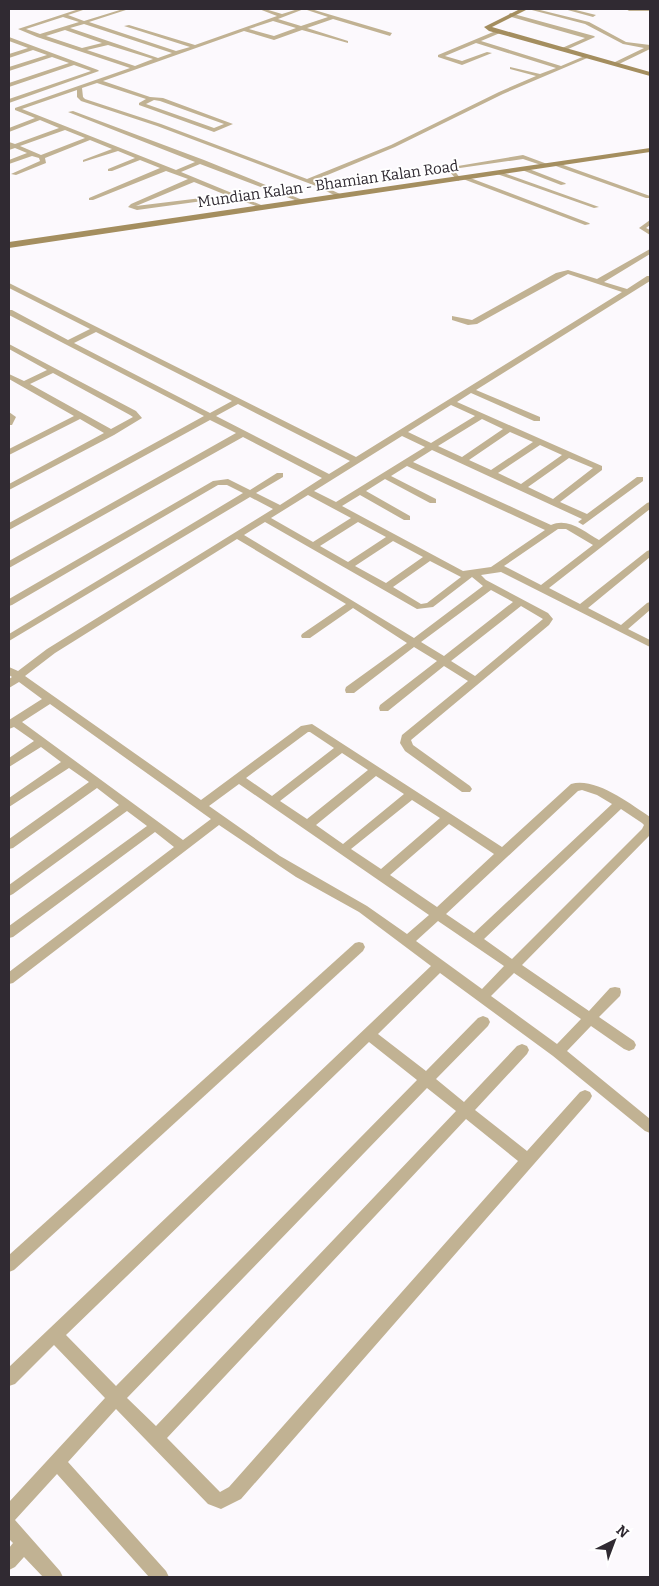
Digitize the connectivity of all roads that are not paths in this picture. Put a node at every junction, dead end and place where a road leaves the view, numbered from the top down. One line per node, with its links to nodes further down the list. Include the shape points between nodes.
1 (83, 9): 12 (street)
2 (127, 9): 17 (street)
3 (261, 9): 14 (street)
4 (302, 9): 14 (street)
5 (307, 9): 15 (street)
6 (525, 9): 13 (street)
7 (531, 9): 23 (street, via 587,24)
8 (567, 9): 11 (street)
9 (629, 9): 10 (street)
10 (650, 10)
11 (592, 14)
12 (62, 15): 17 (street); 25 (street, via 21,29)
13 (510, 15): 22 (street, via 487,27); 28 (street)
14 (283, 16): 16 (street)
15 (333, 16): 21 (street); 24 (street)
16 (272, 19): 20 (street); 21 (street)
17 (83, 22): 19 (street); 42 (street)
18 (127, 26): 37 (street)
19 (65, 28): 25 (street); 26 (street)
20 (243, 29): 21 (street, via 274,38); 37 (street)
21 (302, 29): 34 (street)
22 (498, 32): 31 (street); 40 (street)
23 (603, 33): 28 (street); 38 (street, via 625,43)
24 (390, 34)
25 (39, 36): 36 (street)
26 (87, 36): 27 (street); 33 (street)
27 (79, 38)
28 (591, 38): 40 (street)
29 (9, 39): 32 (street)
30 (70, 41): 36 (street)
31 (475, 41): 43 (street, via 440,56 462,63); 52 (street)
32 (16, 42): 35 (street); 39 (street)
33 (105, 42): 41 (street); 47 (street)
34 (346, 42)
35 (9, 44)
36 (62, 44): 41 (street)
37 (193, 46): 42 (street)
38 (650, 47): 49 (street)
39 (32, 48): 44 (street); 45 (street)
40 (564, 49): 46 (street)
41 (80, 50): 50 (street)
42 (174, 52): 47 (street)
43 (489, 53)
44 (52, 55): 48 (street); 53 (street)
45 (9, 56)
46 (588, 56): 49 (street); 52 (street)
47 (157, 59): 50 (street)
48 (74, 63): 57 (street); 60 (street, via 96,71)
49 (615, 64): 54 (street)
50 (133, 67): 56 (street)
51 (512, 68): 55 (street)
52 (562, 68): 55 (street)
53 (9, 69)
54 (650, 74)
55 (540, 76): 95 (street, via 400,142)
56 (98, 80): 58 (street); 59 (street)
57 (9, 86)
58 (78, 88): 61 (street); 67 (street, via 83,100)
59 (150, 99): 63 (street, via 161,99); 66 (street, via 141,104)
60 (9, 103): 61 (street)
61 (17, 108): 62 (street); 65 (street)
62 (9, 111)
63 (195, 111): 66 (street); 66 (street, via 230,124 214,130)
64 (71, 112): 73 (street)
65 (40, 118): 70 (street); 72 (street)
66 (178, 118): 69 (street)
67 (146, 121): 68 (street); 69 (street)
68 (139, 124)
69 (159, 126): 76 (street)
70 (65, 128): 74 (street); 75 (street)
71 (131, 128): 73 (street)
72 (9, 130)
73 (123, 131): 83 (street, via 193,158)
74 (91, 138): 77 (street); 81 (street)
75 (11, 146): 80 (street)
76 (218, 148): 79 (street); 95 (street)
77 (118, 149): 82 (street); 84 (street)
78 (650, 150): 86 (street, Mundian Kalan - Bhamian Kalan Road)
79 (210, 151)
80 (31, 154): 81 (street); 85 (street)
81 (41, 157): 92 (street, via 44,162)
82 (140, 158): 87 (street); 89 (street)
83 (202, 158): 90 (street); 101 (street)
84 (85, 161)
85 (9, 162)
86 (551, 165): 88 (street, Mundian Kalan - Bhamian Kalan Road); 93 (street, via 522,157 449,168); 99 (street)
87 (164, 169): 90 (street); 100 (street)
88 (524, 169): 91 (street, Mundian Kalan - Bhamian Kalan Road); 96 (street)
89 (110, 170)
90 (174, 173): 94 (street)
91 (500, 173): 93 (street, Mundian Kalan - Bhamian Kalan Road); 103 (street)
92 (14, 174)
93 (461, 179): 97 (street, Mundian Kalan - Bhamian Kalan Road); 105 (street)
94 (192, 180): 98 (street); 98 (street, via 131,207)
95 (307, 181): 97 (street)
96 (563, 184)
97 (338, 195): 101 (street, Mundian Kalan - Bhamian Kalan Road)
98 (232, 196): 102 (street)
99 (648, 197)
100 (91, 199)
101 (302, 201): 102 (street, Mundian Kalan - Bhamian Kalan Road)
102 (263, 207): 107 (street, Mundian Kalan - Bhamian Kalan Road)
103 (596, 207)
104 (650, 222): 106 (street, via 642,228)
105 (587, 224)
106 (650, 233)
107 (9, 246)
108 (650, 251): 110 (street)
109 (650, 278): 112 (street)
110 (598, 282): 112 (street); 114 (street, via 574,273 563,273 474,322)
111 (9, 285): 115 (street)
112 (628, 292): 121 (street)
113 (9, 312): 116 (street)
114 (455, 318)
115 (96, 329): 116 (street); 122 (street)
116 (68, 343): 126 (street)
117 (9, 346): 118 (street)
118 (53, 370): 120 (street); 131 (street, via 137,416 136,421)
119 (9, 376): 120 (street)
120 (24, 384): 125 (street)
121 (470, 390): 123 (street); 128 (street)
122 (238, 401): 126 (street); 138 (street)
123 (450, 402): 127 (street); 132 (street)
124 (9, 414): 129 (street, via 12,418)
125 (80, 416): 131 (street); 136 (street)
126 (209, 416): 133 (street); 160 (street)
127 (481, 416): 130 (street); 135 (street)
128 (537, 419)
129 (9, 423)
130 (510, 428): 134 (street); 139 (street)
131 (111, 433): 146 (street)
132 (402, 433): 135 (street); 138 (street)
133 (243, 434): 144 (street); 169 (street)
134 (540, 441): 137 (street); 141 (street)
135 (432, 447): 139 (street); 140 (street)
136 (9, 452)
137 (569, 454): 147 (street); 152 (street, via 599,468)
138 (356, 461): 144 (street)
139 (462, 461): 141 (street)
140 (406, 462): 143 (street); 161 (street)
141 (491, 474): 147 (street)
142 (280, 475): 150 (street)
143 (385, 476): 149 (street); 151 (street)
144 (329, 478): 148 (street)
145 (640, 480): 159 (street)
146 (9, 487)
147 (521, 488): 152 (street)
148 (308, 491): 153 (street); 155 (street)
149 (359, 492): 153 (street); 158 (street)
150 (249, 493): 155 (street); 177 (street, via 228,482 216,483); 183 (street)
151 (433, 501)
152 (553, 503): 159 (street)
153 (336, 506): 157 (street)
154 (650, 506): 165 (street)
155 (281, 509): 156 (street)
156 (265, 518): 163 (street); 166 (street)
157 (358, 518): 164 (street); 166 (street)
158 (407, 518)
159 (588, 518): 162 (street)
160 (9, 526)
161 (552, 529): 162 (street, via 561,525); 171 (street)
162 (574, 529): 165 (street)
163 (236, 535): 178 (street); 187 (street)
164 (393, 537): 168 (street); 170 (street)
165 (600, 544): 175 (street)
166 (314, 546): 170 (street)
167 (650, 553): 180 (street)
168 (430, 557): 172 (street, via 461,574); 174 (street)
169 (9, 565)
170 (348, 566): 174 (street)
171 (495, 568): 172 (street); 175 (street, via 512,572)
172 (472, 575): 173 (street); 174 (street, via 425,607)
173 (490, 586): 176 (street); 184 (street)
174 (386, 588)
175 (543, 588): 180 (street)
176 (520, 602): 186 (street); 188 (street, via 548,619)
177 (9, 603)
178 (353, 604): 182 (street); 184 (street)
179 (650, 605): 181 (street)
180 (582, 608): 181 (street)
181 (622, 629): 185 (street)
182 (306, 636)
183 (9, 638)
184 (413, 643): 186 (street); 190 (street)
185 (650, 644)
186 (443, 662): 188 (street); 192 (street)
187 (13, 673): 189 (street); 191 (street)
188 (474, 680): 201 (street, via 406,738 405,743)
189 (9, 685)
190 (350, 690)
191 (50, 699): 193 (street); 207 (street)
192 (384, 708)
193 (12, 723): 194 (street)
194 (40, 742): 196 (street); 197 (street)
195 (342, 748): 198 (street); 199 (street, via 309,728); 203 (street)
196 (68, 762): 200 (street); 204 (street)
197 (9, 763)
198 (376, 770): 202 (street); 211 (street)
199 (238, 778): 203 (street); 207 (street)
200 (96, 783): 206 (street); 212 (street)
201 (466, 789)
202 (412, 794): 208 (street); 214 (street)
203 (273, 801): 211 (street)
204 (9, 803)
205 (619, 804): 215 (street, via 593,788 575,787); 220 (street); 224 (street, via 646,820 650,828)
206 (127, 805): 210 (street); 217 (street)
207 (201, 806): 209 (street)
208 (448, 818): 215 (street); 216 (street)
209 (219, 819): 213 (street); 221 (street)
210 (156, 825): 213 (street); 219 (street)
211 (308, 825): 214 (street)
212 (9, 845)
213 (182, 846): 225 (street)
214 (344, 849): 216 (street)
215 (503, 854): 218 (street)
216 (382, 875): 218 (street)
217 (9, 891)
218 (438, 913): 220 (street); 221 (street)
219 (9, 933)
220 (476, 939): 224 (street)
221 (408, 941): 223 (street)
222 (359, 947): 239 (street)
223 (440, 965): 227 (street); 230 (street)
224 (514, 965): 227 (street); 228 (street)
225 (9, 979)
226 (616, 992): 228 (street)
227 (483, 996): 233 (street)
228 (590, 1018): 231 (street); 233 (street)
229 (482, 1022): 234 (street)
230 (369, 1034): 234 (street); 240 (street)
231 (629, 1045)
232 (522, 1050): 236 (street)
233 (558, 1052): 237 (street)
234 (427, 1080): 236 (street); 242 (street)
235 (585, 1096): 238 (street)
236 (465, 1109): 238 (street); 243 (street)
237 (650, 1127)
238 (529, 1161): 243 (street, via 227,1499 221,1502 214,1498)
239 (9, 1264)
240 (54, 1334): 241 (street); 242 (street)
241 (9, 1378)
242 (116, 1398): 243 (street); 244 (street)
243 (156, 1438)
244 (57, 1462): 245 (street); 250 (street)
245 (9, 1514)
246 (9, 1526): 247 (street)
247 (24, 1544): 248 (street); 249 (street)
248 (9, 1561)
249 (54, 1577)
250 (160, 1577)

